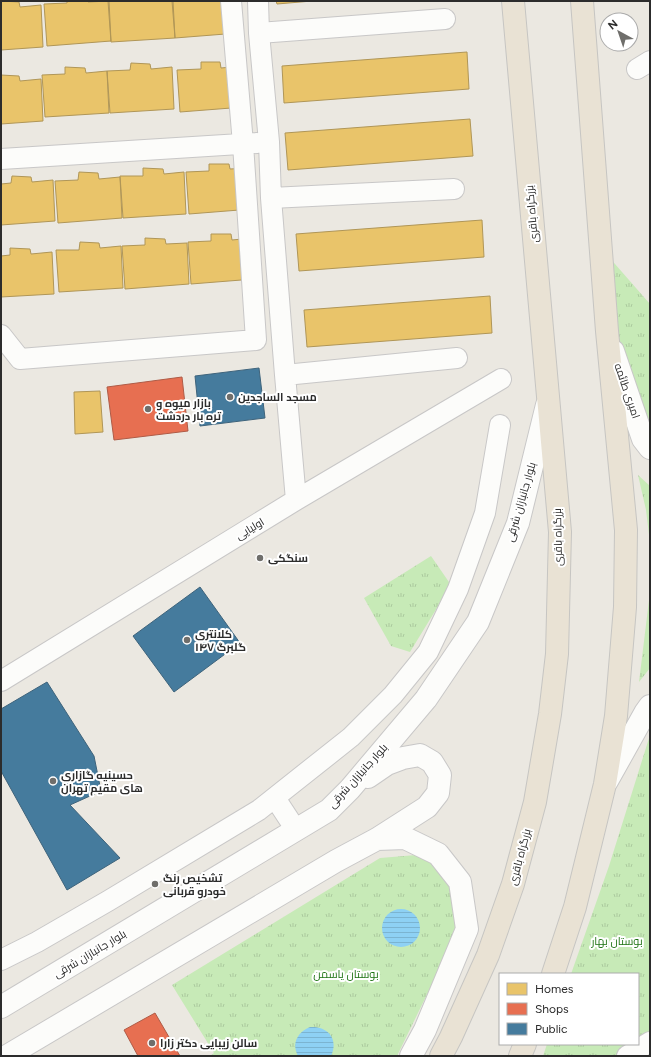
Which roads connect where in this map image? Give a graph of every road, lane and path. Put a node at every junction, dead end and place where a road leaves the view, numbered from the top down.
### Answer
1 (231, 1) edge
2 (258, 1) edge
3 (513, 1) edge
4 (582, 1) edge
5 (445, 19) dead end
6 (259, 33) junction
7 (269, 142) junction
8 (243, 144) junction
9 (1, 158) edge
10 (454, 189) dead end
11 (271, 198) junction
12 (606, 331) junction
13 (1, 335) edge
14 (457, 358) dead end
15 (285, 374) junction
16 (501, 379) dead end
17 (548, 402) junction
18 (500, 425) dead end
19 (650, 448) edge
20 (296, 500) junction
21 (1, 681) edge
22 (650, 706) edge
23 (605, 784) junction
24 (350, 789) junction
25 (275, 798) junction
26 (296, 830) junction
27 (377, 839) junction
28 (1, 960) edge
29 (553, 973) edge
30 (1, 1007) edge
31 (650, 1042) edge
32 (525, 1045) edge
33 (7, 1056) edge
34 (411, 1056) edge
35 (441, 1056) edge
36 (520, 1056) edge
37 (627, 1056) edge

1 - 8 street
2 - 6 street
3 - 17 highway, بزرگراه باقری
4 - 12 highway
5 - 6 street
6 - 7 street
7 - 8 street
7 - 11 street
8 - 9 street
8 - 13 street
10 - 11 street
11 - 15 street
12 - 19 main road, امیری طائمه
12 - 23 highway
14 - 15 street
15 - 20 street
16 - 20 street, اولیایی
17 - 24 main road, بلوار جانبازان شرقی
17 - 35 highway, بزرگراه باقری
18 - 25 street
20 - 21 street, اولیایی
22 - 23 main road
23 - 29 highway
24 - 26 main road, بلوار جانبازان شرقی
24 - 27 main road
25 - 26 street
25 - 28 street
26 - 30 main road, بلوار جانبازان شرقی
27 - 33 main road
27 - 34 main road
31 - 37 street
32 - 36 highway

